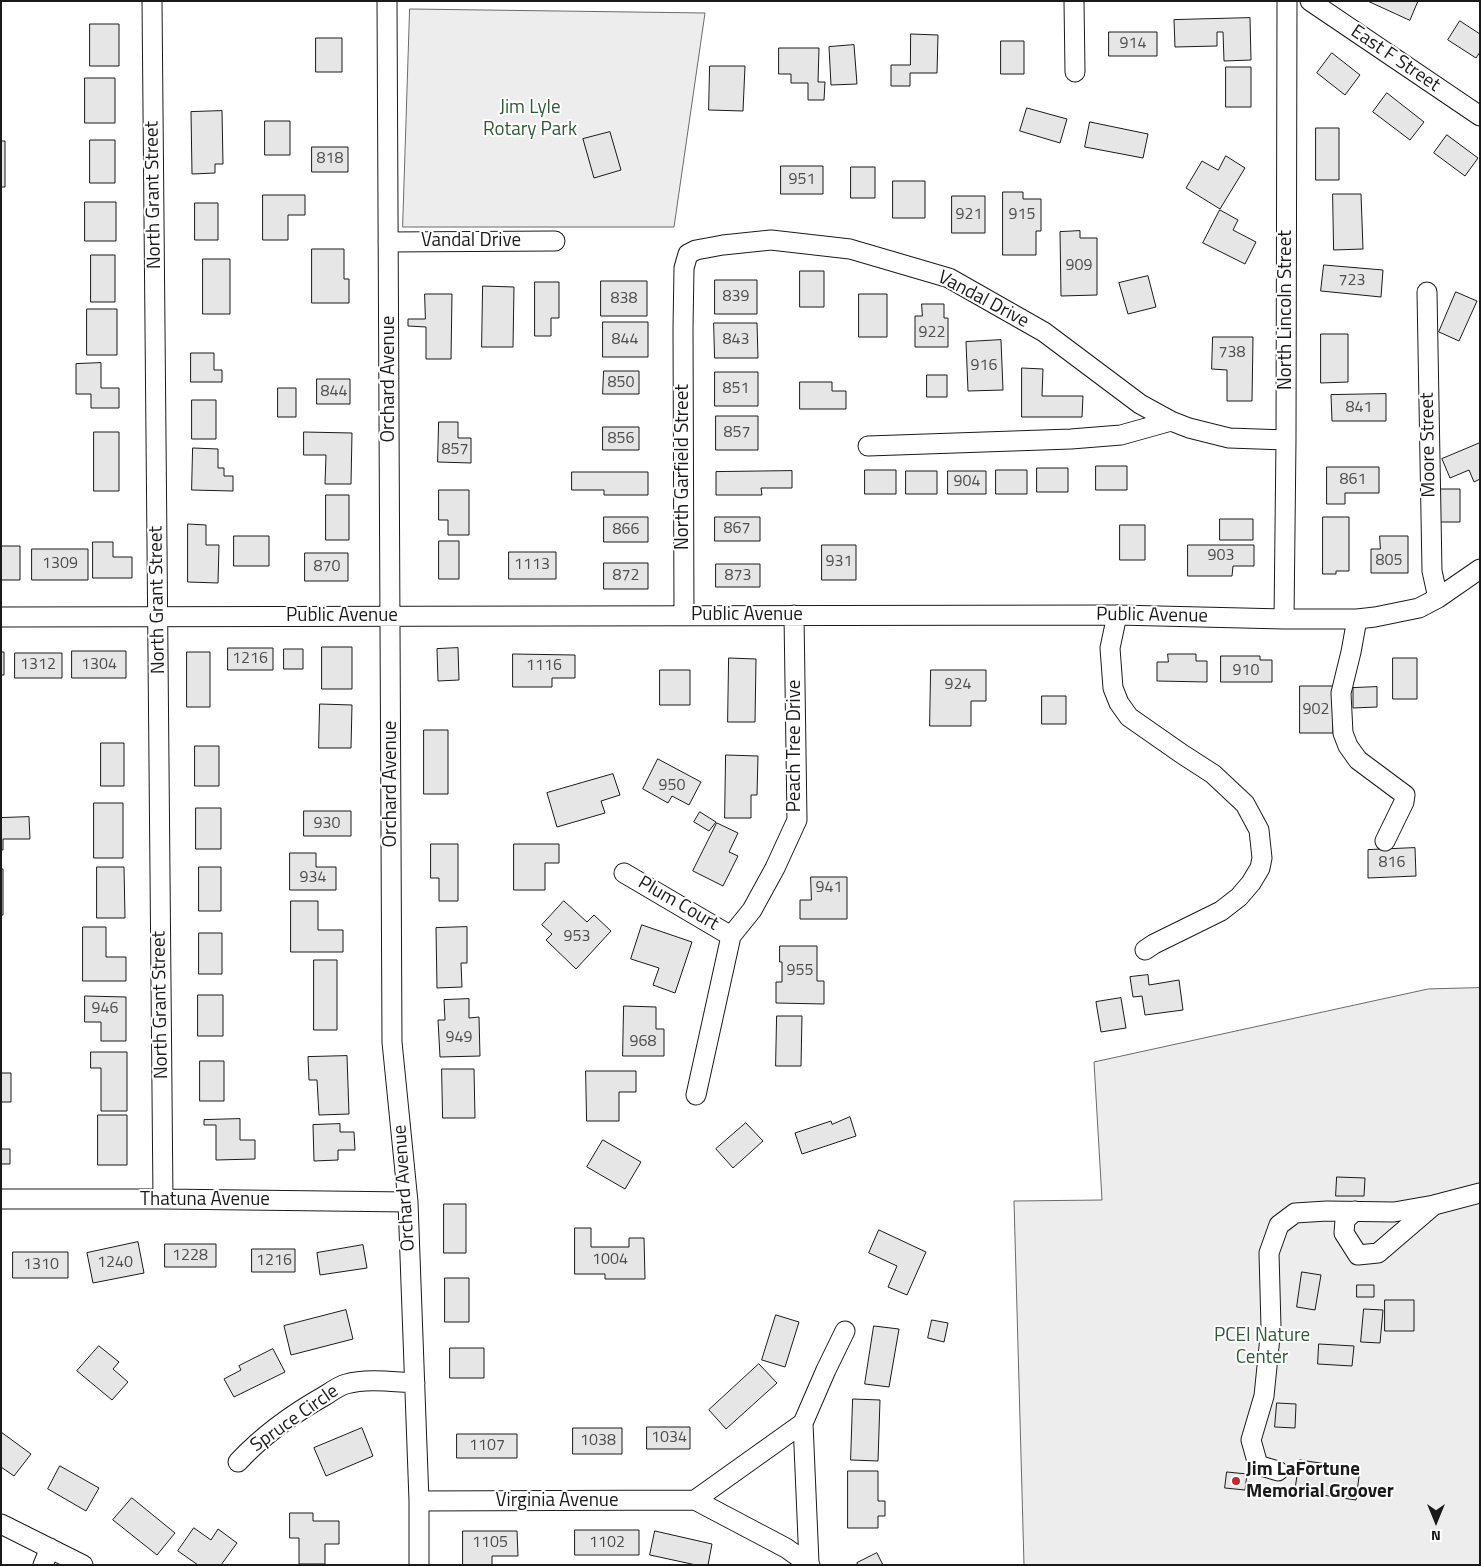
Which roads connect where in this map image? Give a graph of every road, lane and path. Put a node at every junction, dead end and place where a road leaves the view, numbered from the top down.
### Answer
1 (152, 1) edge
2 (387, 1) edge
3 (1074, 1) edge
4 (1287, 1) edge
5 (1310, 1) edge
6 (1075, 72) dead end
7 (1480, 116) edge
8 (555, 241) dead end
9 (388, 242) junction
10 (1427, 292) dead end
11 (683, 318) joint
12 (1172, 422) junction
13 (1286, 440) junction
14 (868, 446) dead end
15 (1480, 569) edge
16 (1438, 598) junction
17 (794, 615) junction
18 (1117, 615) junction
19 (158, 616) junction
20 (390, 616) junction
21 (684, 616) junction
22 (1, 617) edge
23 (1284, 618) junction
24 (1357, 618) junction
25 (1384, 841) dead end
26 (624, 873) dead end
27 (731, 936) junction
28 (1146, 950) dead end
29 (696, 1095) dead end
30 (1480, 1193) edge
31 (1, 1199) edge
32 (163, 1199) junction
33 (408, 1202) junction
34 (1434, 1205) junction
35 (1355, 1211) junction
36 (846, 1331) dead end
37 (415, 1383) junction
38 (803, 1423) junction
39 (238, 1462) dead end
40 (1278, 1471) dead end
41 (695, 1500) junction
42 (419, 1501) junction
43 (1, 1524) edge
44 (46, 1557) edge
45 (810, 1564) edge
46 (84, 1565) edge
47 (419, 1565) edge

1 - 19 street, North Grant Street
2 - 9 street, Orchard Avenue
3 - 6 street
4 - 13 street, North Lincoln Street
5 - 7 street, East F Street
8 - 9 street, Vandal Drive
9 - 20 street, Orchard Avenue
10 - 16 street, Moore Street
11 - 12 street, Vandal Drive
11 - 21 street, North Garfield Street
12 - 13 street, Vandal Drive
12 - 14 street
13 - 23 street, North Lincoln Street
15 - 16 street, Public Avenue
16 - 24 street, Public Avenue
17 - 18 street, Public Avenue
17 - 21 street, Public Avenue
17 - 27 street, Peach Tree Drive
18 - 23 street, Public Avenue
18 - 28 street
19 - 20 street, Public Avenue
19 - 22 street, Public Avenue
19 - 32 street, North Grant Street
20 - 21 street, Public Avenue
20 - 33 street, Orchard Avenue
23 - 24 street, Public Avenue
24 - 25 street
26 - 27 street, Plum Court
27 - 29 street, Peach Tree Drive
30 - 34 street
31 - 32 street, Thatuna Avenue
32 - 33 street, Thatuna Avenue
33 - 37 street, Orchard Avenue
34 - 35 street
34 - 35 street
35 - 40 street
36 - 38 street
37 - 39 street, Spruce Circle
37 - 42 street, Orchard Avenue
38 - 41 street
38 - 45 street
41 - 42 street, Virginia Avenue
41 - 45 street
42 - 47 street, Orchard Avenue
43 - 44 street
44 - 46 street

